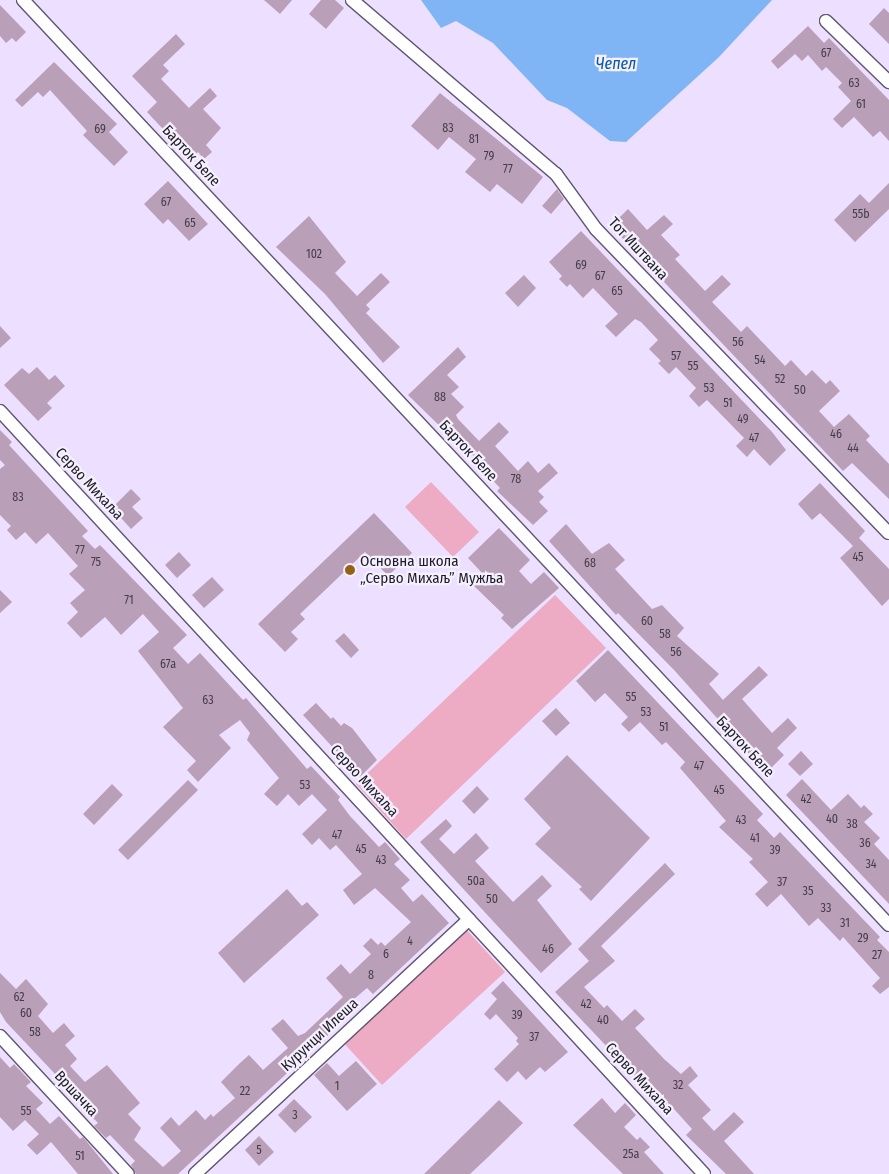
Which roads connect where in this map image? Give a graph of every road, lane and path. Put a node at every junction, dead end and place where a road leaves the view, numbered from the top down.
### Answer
1 (23, 0) edge
2 (352, 0) edge
3 (826, 21) dead end
4 (889, 81) edge
5 (0, 411) edge
6 (889, 533) edge
7 (469, 919) junction
8 (889, 925) edge
9 (0, 1036) edge
10 (128, 1174) edge
11 (194, 1174) edge
12 (704, 1174) edge

1 - 8 street, Барток Беле
2 - 6 street, Тот Иштвана
3 - 4 street
5 - 7 street, Серво Михаља
7 - 11 street, Курунци Илеша
7 - 12 street, Серво Михаља
9 - 10 street, Вршачка

